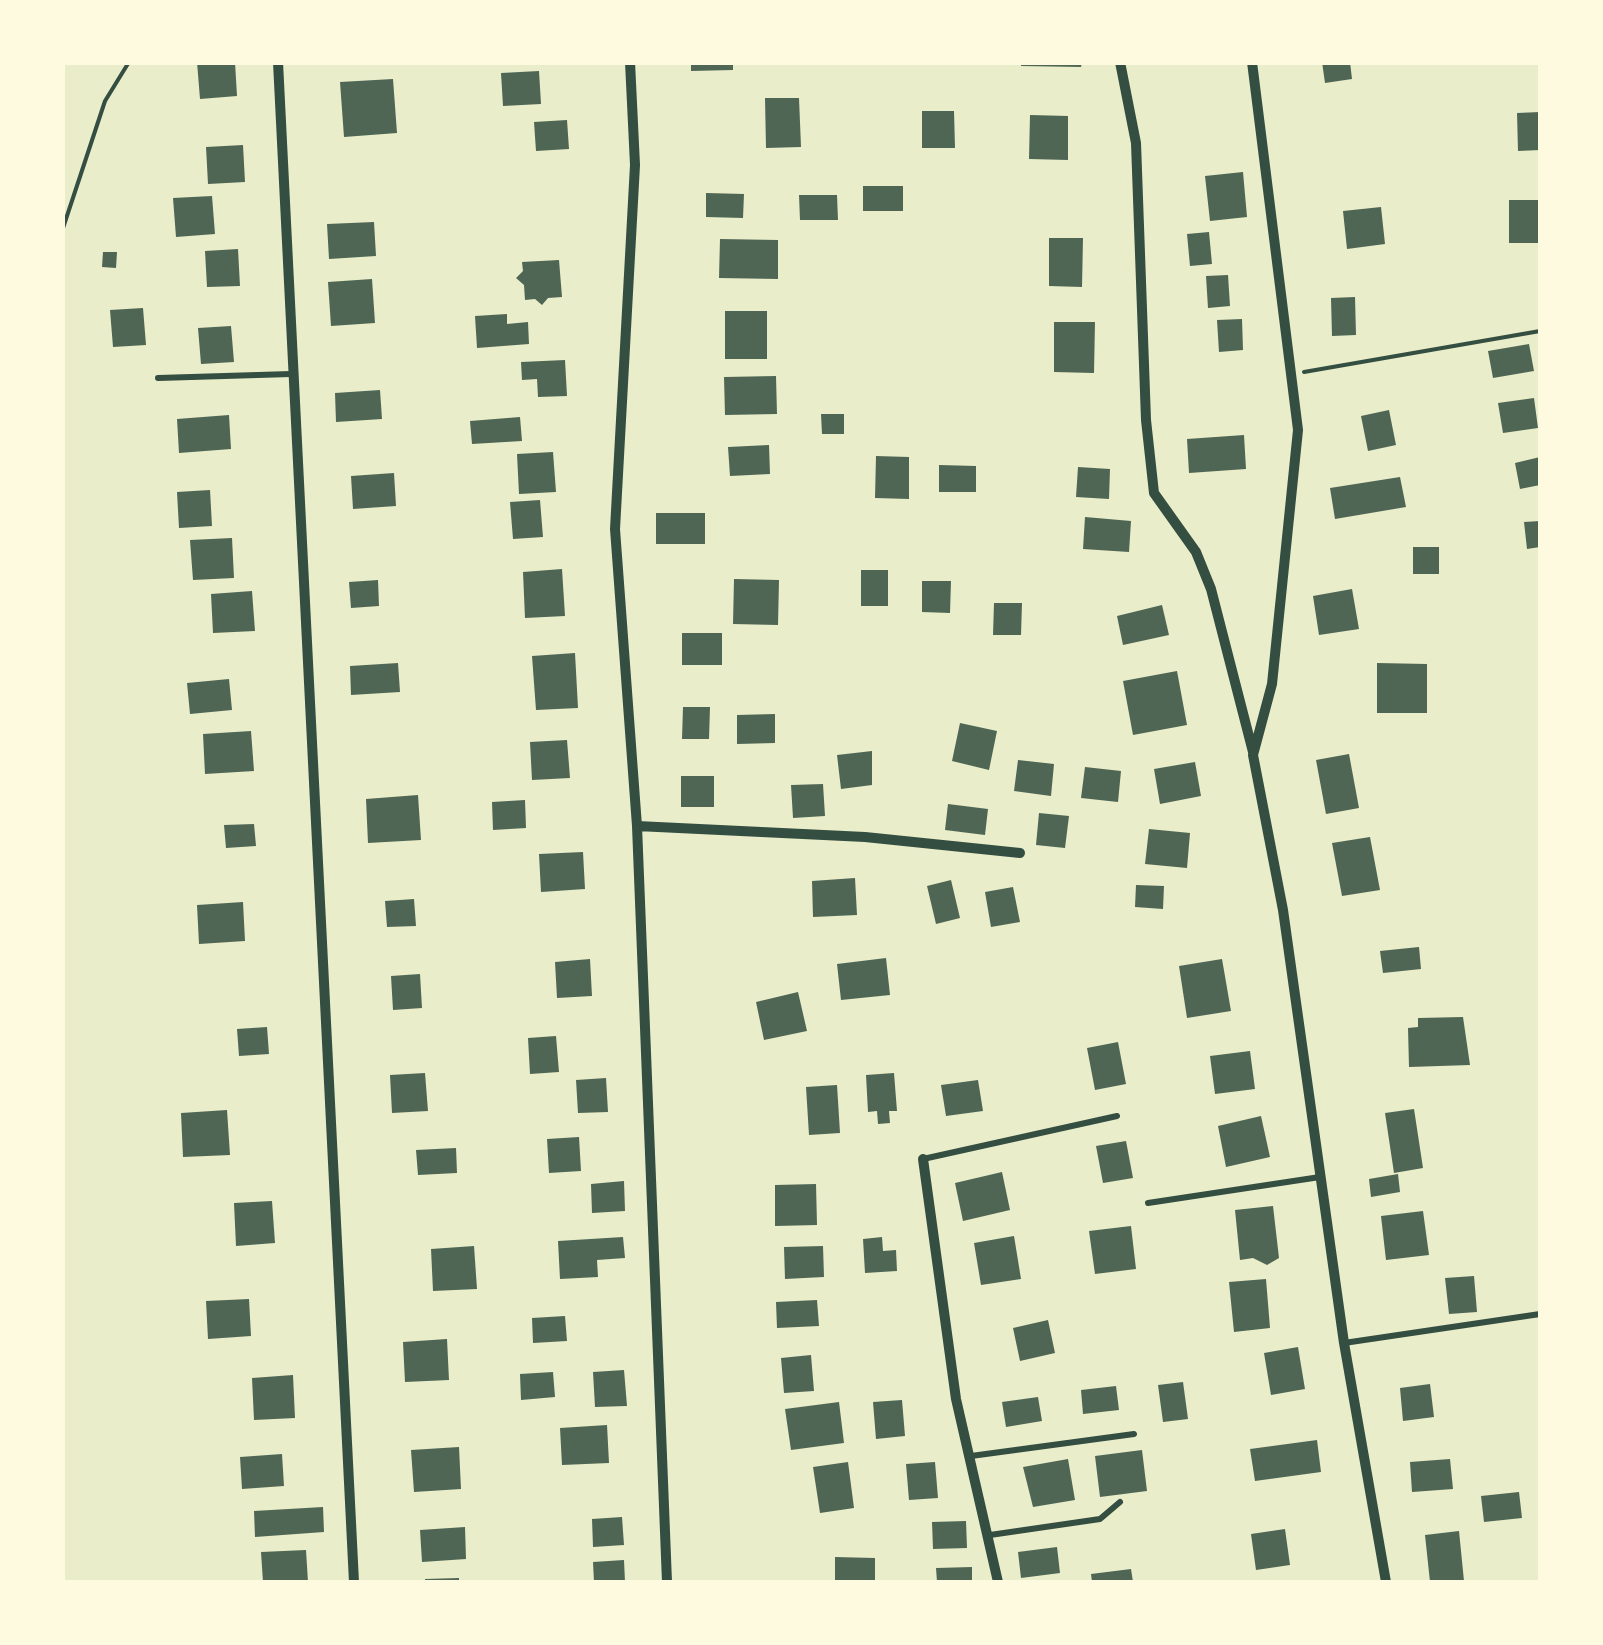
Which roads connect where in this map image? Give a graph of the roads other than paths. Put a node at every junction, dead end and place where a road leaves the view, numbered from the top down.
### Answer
1 (278, 62) edge
2 (630, 62) edge
3 (1120, 62) edge
4 (1252, 62) edge
5 (291, 374) junction
6 (158, 378) dead end
7 (1254, 755) junction
8 (637, 826) junction
9 (1020, 853) dead end
10 (1117, 1116) dead end
11 (923, 1158) joint
12 (1320, 1176) junction
13 (1148, 1203) dead end
14 (1540, 1314) edge
15 (1344, 1343) junction
16 (1134, 1434) dead end
17 (970, 1456) junction
18 (1120, 1502) dead end
19 (990, 1535) junction
20 (354, 1582) edge
21 (668, 1582) edge
22 (998, 1582) edge
23 (1386, 1582) edge

1 - 5 street
2 - 8 street
3 - 7 street
4 - 7 street
5 - 6 lane
5 - 20 street
7 - 12 street
8 - 9 street
8 - 21 street
10 - 11 lane
11 - 17 street
12 - 13 lane
12 - 15 street
14 - 15 lane
15 - 23 street
16 - 17 lane
17 - 19 street
18 - 19 lane
19 - 22 street

